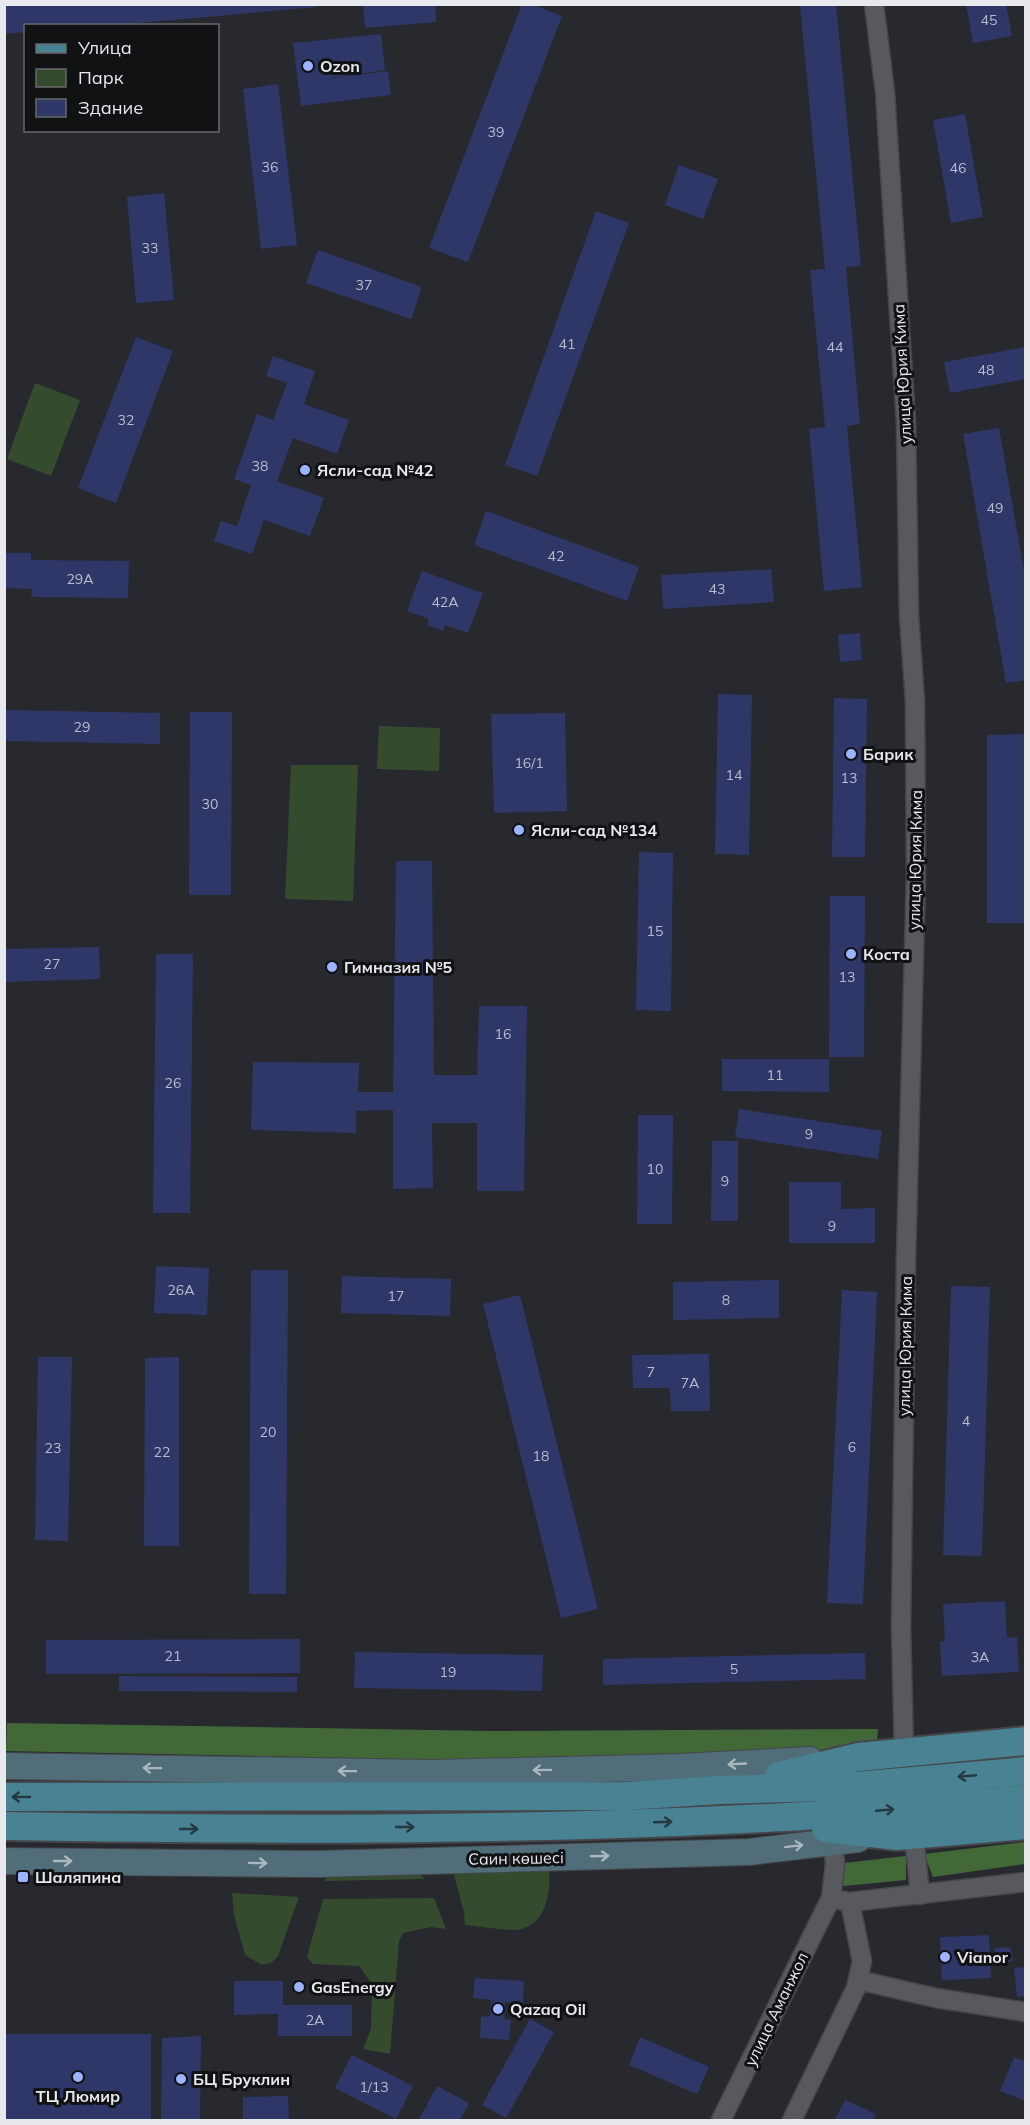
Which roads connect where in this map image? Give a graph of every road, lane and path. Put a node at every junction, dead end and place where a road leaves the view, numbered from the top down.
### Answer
1 (874, 4) edge
2 (1026, 1741) edge
3 (904, 1753) junction
4 (858, 1758) junction
5 (4, 1766) edge
6 (1026, 1771) edge
7 (720, 1790) junction
8 (4, 1797) edge
9 (1026, 1799) edge
10 (743, 1819) junction
11 (1026, 1825) edge
12 (4, 1826) edge
13 (905, 1835) junction
14 (833, 1841) junction
15 (4, 1861) edge
16 (1026, 1882) edge
17 (920, 1895) junction
18 (831, 1898) junction
19 (850, 1902) junction
20 (858, 1980) junction
21 (1026, 2012) edge
22 (721, 2121) edge
23 (792, 2121) edge

1 - 3 street, улица Юрия Кима
2 - 3 main road
3 - 4 main road
4 -> 5 main road
4 - 7 main road
6 -> 7 main road
7 -> 8 main road
10 -> 9 main road, Саин көшесі
12 -> 10 main road, Саин көшесі
10 - 13 main road
11 - 13 main road, Саин көшесі
13 - 14 main road, Саин көшесі
13 - 17 street
15 -> 14 main road, Саин көшесі
14 - 18 street, улица Аманжол
16 - 17 street
17 - 19 street
18 - 19 street
18 - 22 street, улица Аманжол
19 - 20 street
20 - 21 street
20 - 23 street

